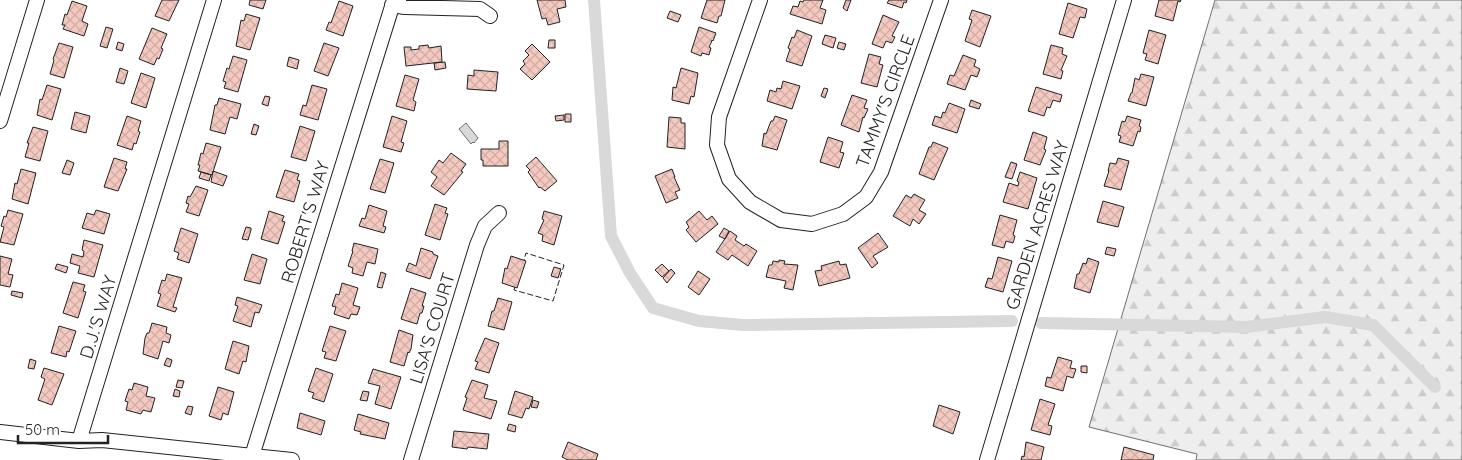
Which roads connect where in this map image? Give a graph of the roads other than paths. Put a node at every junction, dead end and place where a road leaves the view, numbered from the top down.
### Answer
1 (37, 0) edge
2 (214, 0) edge
3 (760, 0) edge
4 (941, 0) edge
5 (1124, 0) edge
6 (393, 3) edge
7 (490, 16) dead end
8 (0, 121) edge
9 (499, 213) dead end
10 (0, 432) edge
11 (79, 440) junction
12 (252, 456) junction
13 (292, 460) edge
14 (411, 460) edge
15 (987, 460) edge

1 - 8 street
2 - 11 street, D.J.'S WAY
3 - 4 street, TAMMY'S CIRCLE
5 - 15 street, GARDEN ACRES WAY
6 - 7 street
6 - 12 street, ROBERT'S WAY
9 - 14 street, LISA'S COURT
10 - 11 street
11 - 12 street
12 - 13 street

